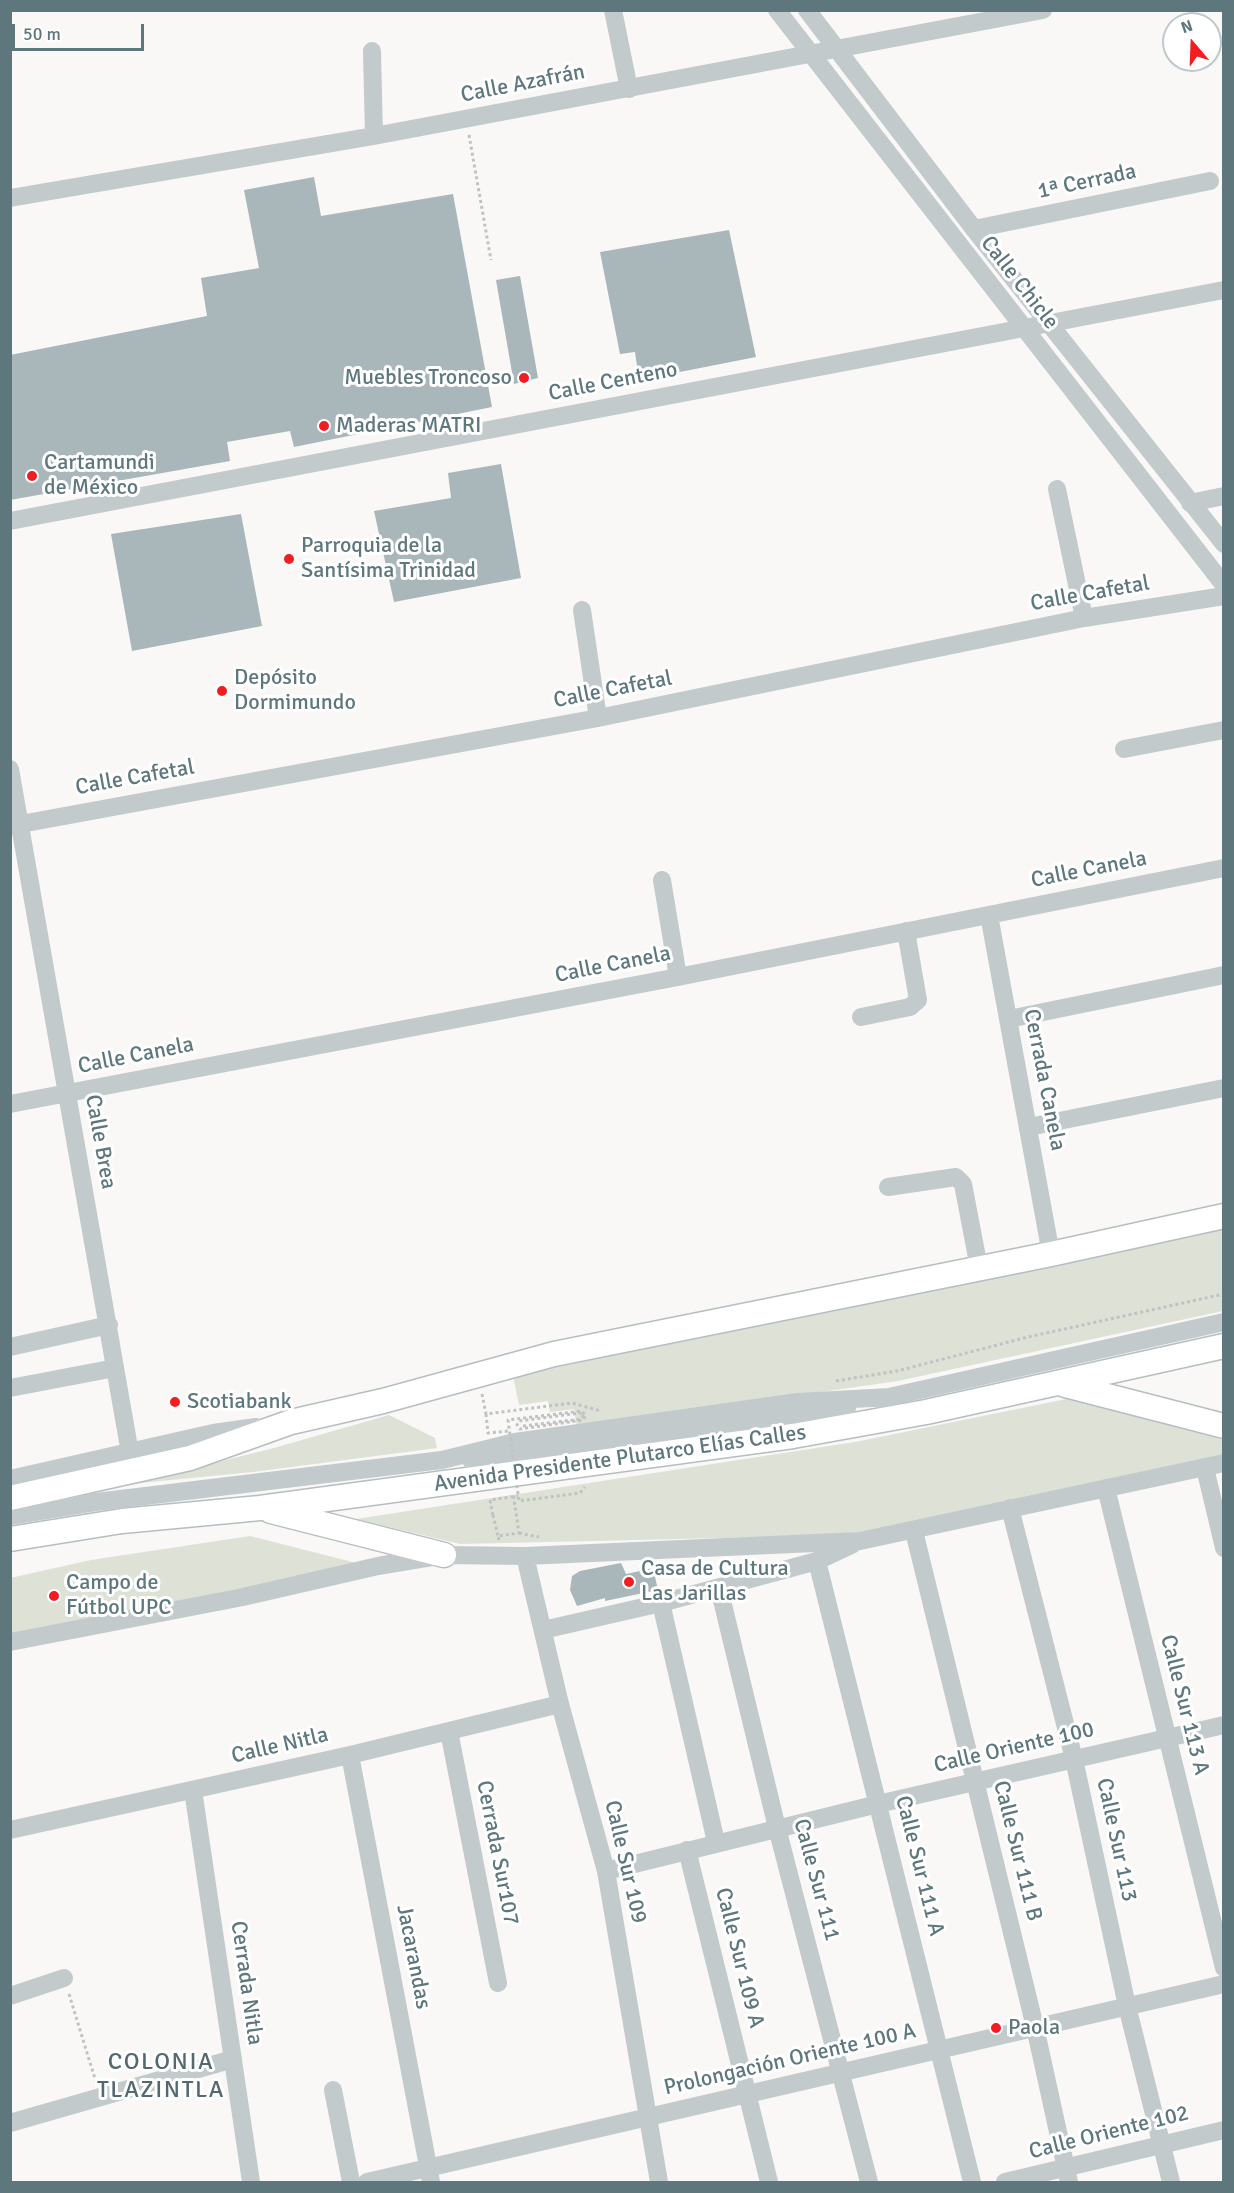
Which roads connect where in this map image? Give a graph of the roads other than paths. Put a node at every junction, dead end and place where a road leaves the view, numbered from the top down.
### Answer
1 (613, 10) edge
2 (777, 10) edge
3 (807, 10) edge
4 (1042, 10) edge
5 (836, 49) junction
6 (372, 51) dead end
7 (809, 53) junction
8 (629, 89) junction
9 (374, 136) junction
10 (1210, 181) dead end
11 (10, 198) edge
12 (974, 229) junction
13 (1224, 290) edge
14 (1049, 323) junction
15 (1023, 328) junction
16 (1057, 489) dead end
17 (1224, 496) edge
18 (1190, 503) junction
19 (10, 521) edge
20 (1224, 543) edge
21 (1224, 585) edge
22 (1224, 596) edge
23 (582, 610) dead end
24 (1084, 618) junction
25 (598, 718) junction
26 (1224, 730) edge
27 (1124, 749) dead end
28 (10, 769) edge
29 (15, 825) edge
30 (1224, 868) edge
31 (662, 880) dead end
32 (989, 915) junction
33 (906, 931) junction
34 (1224, 975) edge
35 (678, 977) junction
36 (861, 1017) dead end
37 (1009, 1019) junction
38 (1224, 1089) edge
39 (67, 1093) junction
40 (10, 1104) edge
41 (1029, 1127) junction
42 (888, 1187) dead end
43 (1224, 1216) edge
44 (1051, 1254) junction
45 (979, 1268) junction
46 (1224, 1322) edge
47 (109, 1325) junction
48 (1224, 1346) edge
49 (10, 1347) edge
50 (115, 1368) junction
51 (1059, 1384) junction
52 (10, 1388) edge
53 (291, 1422) junction
54 (1224, 1425) edge
55 (130, 1454) junction
56 (1224, 1463) edge
57 (1204, 1468) junction
58 (10, 1479) edge
59 (1106, 1488) junction
60 (10, 1498) edge
61 (260, 1508) junction
62 (1010, 1508) junction
63 (10, 1515) edge
64 (914, 1531) junction
65 (10, 1539) edge
66 (860, 1541) junction
67 (1224, 1548) edge
68 (444, 1555) junction
69 (525, 1556) junction
70 (818, 1562) junction
71 (719, 1588) junction
72 (661, 1603) junction
73 (543, 1630) junction
74 (10, 1642) edge
75 (560, 1704) junction
76 (1224, 1725) edge
77 (449, 1731) junction
78 (1167, 1738) junction
79 (350, 1755) junction
80 (1074, 1759) junction
81 (975, 1782) junction
82 (193, 1790) junction
83 (878, 1803) junction
84 (777, 1828) junction
85 (10, 1830) edge
86 (716, 1842) junction
87 (687, 1850) junction
88 (606, 1871) junction
89 (1224, 1968) edge
90 (64, 1978) road end
91 (498, 1983) dead end
92 (1224, 1984) edge
93 (10, 1996) edge
94 (1127, 2006) junction
95 (1035, 2027) junction
96 (941, 2049) junction
97 (232, 2058) junction
98 (842, 2073) junction
99 (333, 2090) dead end
100 (749, 2096) junction
101 (650, 2117) junction
102 (10, 2123) edge
103 (1224, 2130) edge
104 (1162, 2145) junction
105 (430, 2175) edge
106 (1068, 2175) edge
107 (252, 2182) edge
108 (351, 2182) edge
109 (367, 2182) edge
110 (659, 2182) edge
111 (769, 2182) edge
112 (869, 2182) edge
113 (972, 2182) edge
114 (1005, 2182) edge
115 (1171, 2182) edge

1 - 8 street
2 - 7 street, Calle Chicle
3 - 5 street, Calle Chicle
4 - 5 street, Calle Azafrán
5 - 7 street, Calle Azafrán
5 - 12 street, Calle Chicle
6 - 9 street
7 - 8 street, Calle Azafrán
7 - 15 street, Calle Chicle
8 - 9 street, Calle Azafrán
9 - 11 street, Calle Azafrán
10 - 12 street, 1ª Cerrada
12 - 14 street, Calle Chicle
13 - 14 street, Calle Centeno
14 - 15 street, Calle Centeno
14 - 18 street, Calle Chicle
15 - 19 street, Calle Centeno
15 - 21 street, Calle Chicle
16 - 24 street
17 - 18 street
18 - 20 street, Calle Chicle
22 - 24 street, Calle Cafetal
23 - 25 street
24 - 25 street, Calle Cafetal
25 - 29 street, Calle Cafetal
26 - 27 street
28 - 29 street, Calle Brea
29 - 39 street, Calle Brea
30 - 32 street, Calle Canela
31 - 35 street
32 - 33 street, Calle Canela
32 - 37 street, Cerrada Canela
33 - 35 street, Calle Canela
33 - 36 street
34 - 37 street
35 - 39 street, Calle Canela
37 - 41 street, Cerrada Canela
38 - 41 street
39 - 40 street, Calle Canela
39 - 47 street, Calle Brea
41 - 44 street, Cerrada Canela
42 - 45 street
43 - 44 main road
44 - 45 main road
45 - 53 main road
46 - 63 street
47 - 49 street
47 - 50 street, Calle Brea
48 - 51 main road, Avenida Presidente Plutarco Elías Calles
50 - 52 street
50 - 55 street, Calle Brea
51 - 54 main road
51 - 61 main road, Avenida Presidente Plutarco Elías Calles
53 - 55 street
53 - 60 main road
55 - 58 street
56 - 57 street
57 - 59 street
57 - 67 street
59 - 62 street
59 - 78 street, Calle Sur 113 A
61 - 65 main road, Avenida Presidente Plutarco Elías Calles
61 - 68 main road
62 - 64 street
62 - 80 street, Calle Sur 113
64 - 66 street
64 - 81 street, Calle Sur 111 B
66 - 69 street
66 - 70 street
68 - 69 street
68 - 74 street
69 - 73 street, Calle Sur 109
70 - 71 street
70 - 83 street, Calle Sur 111 A
71 - 72 street
71 - 84 street, Calle Sur 111
72 - 73 street
72 - 86 street
73 - 75 street, Calle Sur 109
75 - 77 street, Calle Nitla
75 - 88 street, Calle Sur 109
76 - 78 street, Calle Oriente 100
77 - 79 street, Calle Nitla
77 - 91 street, Cerrada Sur107
78 - 80 street, Calle Oriente 100
78 - 89 street, Calle Sur 113 A
79 - 82 street, Calle Nitla
79 - 105 street, Jacarandas
80 - 81 street, Calle Oriente 100
80 - 94 street, Calle Sur 113
81 - 83 street, Calle Oriente 100
81 - 95 street, Calle Sur 111 B
82 - 85 street, Calle Nitla
82 - 97 street, Cerrada Nitla
83 - 84 street, Calle Oriente 100
83 - 96 street, Calle Sur 111 A
84 - 86 street, Calle Oriente 100
84 - 98 street, Calle Sur 111
86 - 87 street, Calle Oriente 100
87 - 88 street, Calle Oriente 100
87 - 100 street, Calle Sur 109 A
88 - 101 street, Calle Sur 109
90 - 93 street
92 - 94 street, Prolongación Oriente 100 A
94 - 95 street, Prolongación Oriente 100 A
94 - 104 street, Calle Sur 113
95 - 96 street, Prolongación Oriente 100 A
95 - 106 street, Calle Sur 111 B
96 - 98 street, Prolongación Oriente 100 A
96 - 113 street, Calle Sur 111 A
97 - 102 street
97 - 107 street, Cerrada Nitla
98 - 100 street, Prolongación Oriente 100 A
98 - 112 street, Calle Sur 111
99 - 108 street
100 - 101 street, Prolongación Oriente 100 A
100 - 111 street, Calle Sur 109 A
101 - 105 street, Prolongación Oriente 100 A
101 - 110 street, Calle Sur 109
103 - 104 street, Calle Oriente 102
104 - 106 street, Calle Oriente 102
104 - 115 street, Calle Sur 113
105 - 109 street, Prolongación Oriente 100 A
106 - 114 street, Calle Oriente 102

